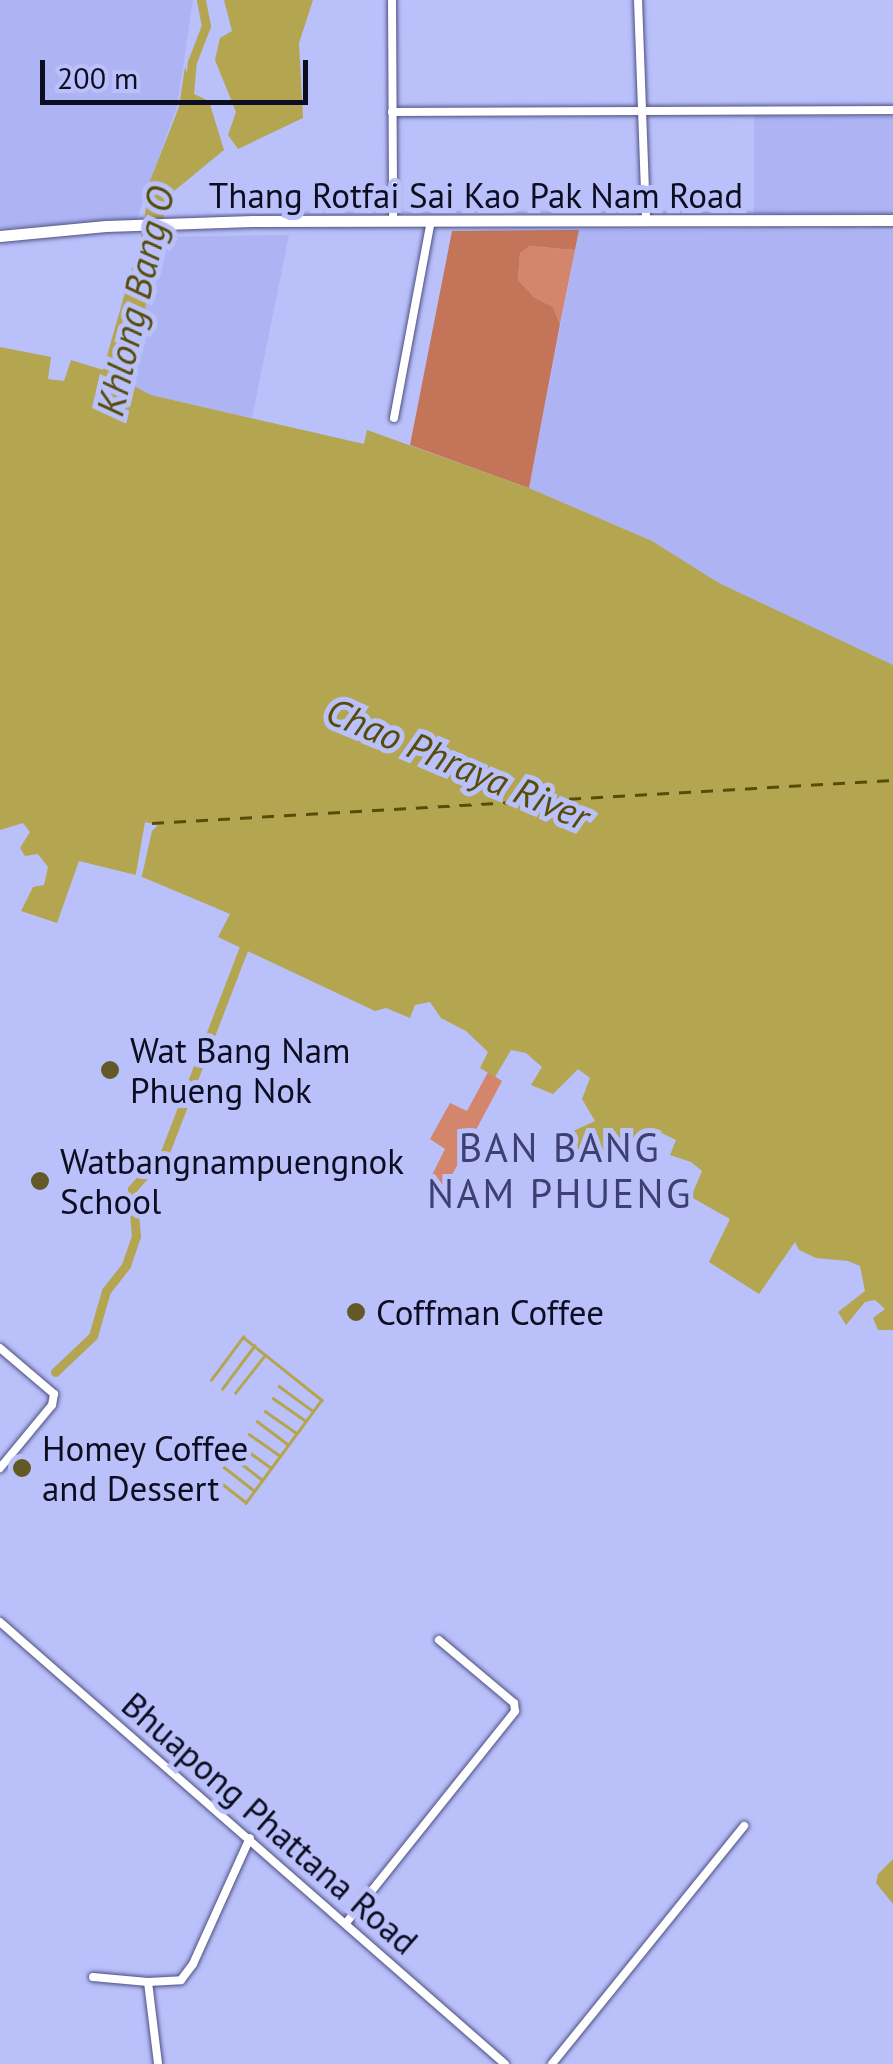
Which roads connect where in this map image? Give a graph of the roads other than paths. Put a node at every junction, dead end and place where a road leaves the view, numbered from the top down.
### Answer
1 (392, 0) edge
2 (638, 0) edge
3 (893, 110) edge
4 (642, 111) junction
5 (392, 112) junction
6 (893, 220) edge
7 (394, 221) junction
8 (431, 221) junction
9 (646, 221) junction
10 (0, 236) edge
11 (394, 418) dead end
12 (0, 1348) edge
13 (0, 1468) edge
14 (0, 1622) edge
15 (439, 1640) dead end
16 (744, 1826) dead end
17 (250, 1838) junction
18 (346, 1924) junction
19 (94, 1977) dead end
20 (148, 1982) junction
21 (158, 2064) edge
22 (505, 2064) edge
23 (552, 2064) edge

1 - 5 street
2 - 4 street
3 - 4 street
4 - 5 street
4 - 9 street
5 - 7 street
6 - 9 main road, Thang Rotfai Sai Kao Pak Nam Road
7 - 8 main road, Thang Rotfai Sai Kao Pak Nam Road
7 - 10 main road, Thang Rotfai Sai Kao Pak Nam Road
8 - 9 main road, Thang Rotfai Sai Kao Pak Nam Road
8 - 11 street
12 - 13 street
14 - 17 street, Bhuapong Phattana Road
15 - 18 street
16 - 23 street
17 - 18 street, Bhuapong Phattana Road
17 - 20 street
18 - 22 street, Bhuapong Phattana Road
19 - 20 street
20 - 21 street

